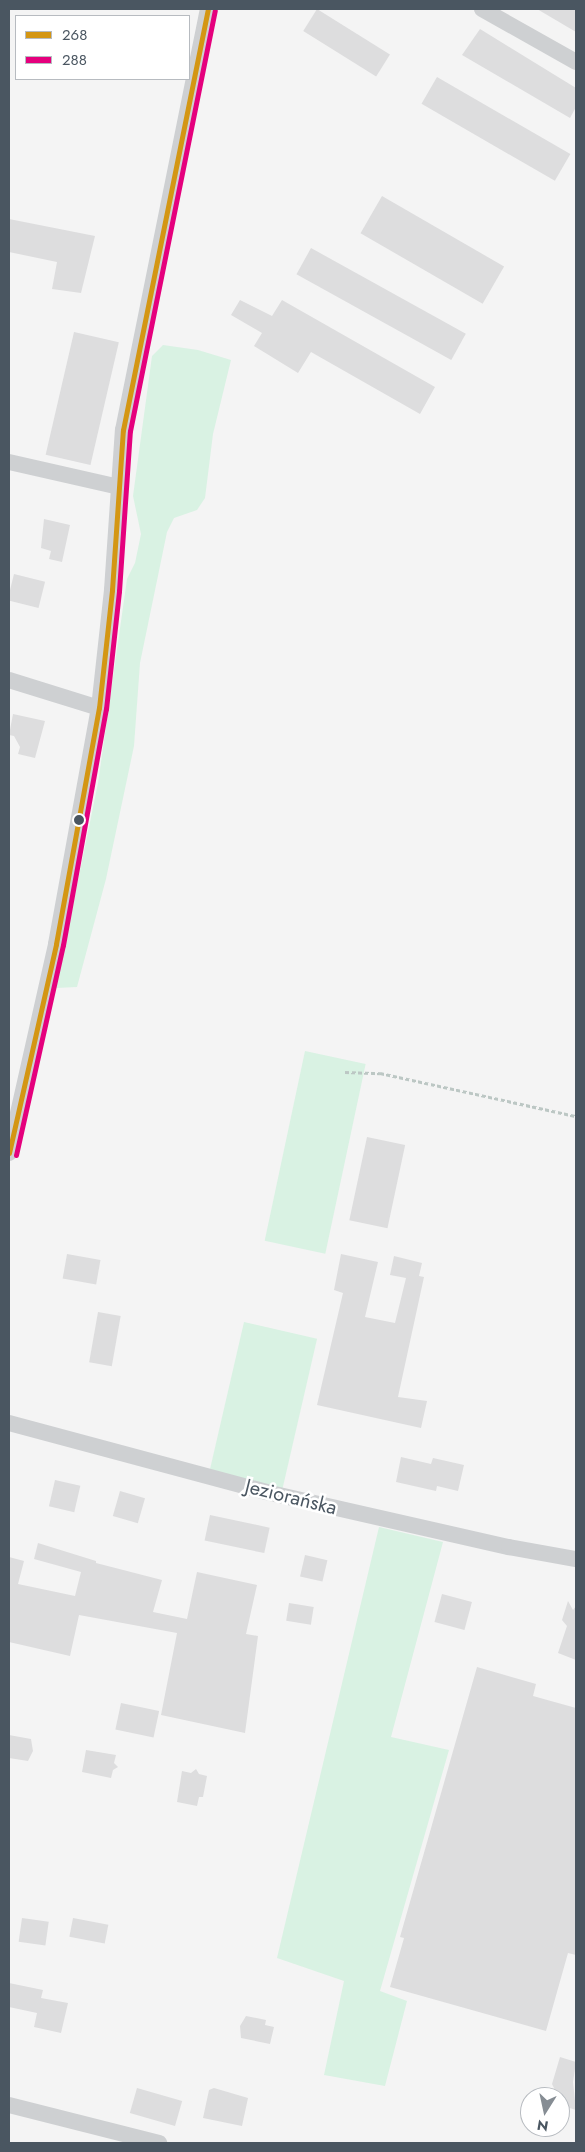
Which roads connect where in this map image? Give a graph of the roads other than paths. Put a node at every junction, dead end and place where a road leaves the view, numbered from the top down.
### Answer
1 (208, 9) edge
2 (482, 9) edge
3 (576, 62) edge
4 (9, 462) edge
5 (119, 487) junction
6 (9, 680) edge
7 (99, 708) junction
8 (9, 1153) edge
9 (9, 1422) edge
10 (576, 1559) edge
11 (9, 2105) edge
12 (159, 2143) edge

1 - 5 street
2 - 3 street
4 - 5 street
5 - 7 street
6 - 7 street
7 - 8 street
9 - 10 street, Jeziorańska
11 - 12 street

